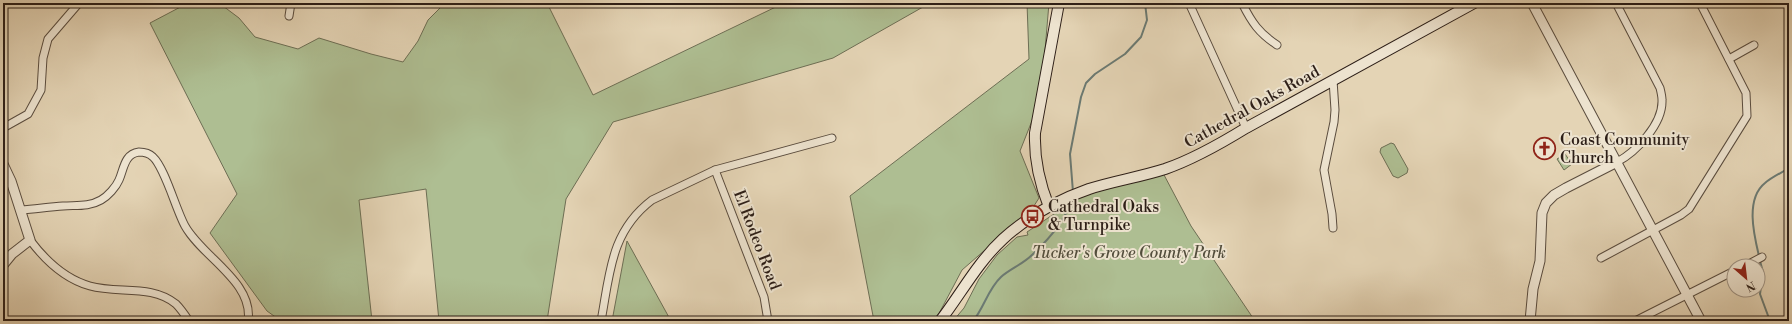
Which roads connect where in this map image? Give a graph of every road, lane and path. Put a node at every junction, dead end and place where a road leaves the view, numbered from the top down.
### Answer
1 (80, 3) edge
2 (291, 3) edge
3 (1058, 3) edge
4 (1189, 3) edge
5 (1242, 3) edge
6 (1474, 3) edge
7 (1532, 3) edge
8 (1616, 3) edge
9 (1700, 3) edge
10 (289, 16) dead end
11 (1278, 45) dead end
12 (1754, 45) dead end
13 (1729, 59) junction
14 (1333, 80) junction
15 (3, 128) edge
16 (1246, 128) junction
17 (832, 138) dead end
18 (1617, 162) junction
19 (3, 164) edge
20 (715, 170) junction
21 (1049, 206) junction
22 (21, 210) junction
23 (1333, 228) dead end
24 (1653, 230) junction
25 (30, 240) junction
26 (1601, 258) dead end
27 (3, 265) edge
28 (1726, 275) edge
29 (1687, 294) junction
30 (189, 321) edge
31 (248, 321) edge
32 (601, 321) edge
33 (768, 321) edge
34 (940, 321) edge
35 (1530, 321) edge
36 (1635, 321) edge
37 (1701, 321) edge

1 - 15 street
2 - 10 street
3 - 21 main road
4 - 16 street
5 - 11 street
6 - 14 main road, Cathedral Oaks Road
7 - 18 street
8 - 18 street
9 - 13 street
12 - 13 street
13 - 24 street
14 - 16 main road, Cathedral Oaks Road
14 - 23 street
16 - 21 main road, Cathedral Oaks Road
17 - 20 street
18 - 24 street
18 - 35 street
19 - 22 street
20 - 32 street
20 - 33 street, El Rodeo Road
21 - 34 main road, Cathedral Oaks Road
22 - 25 street
22 - 31 street
24 - 26 street
24 - 29 street
25 - 27 street
25 - 30 street
28 - 29 street
29 - 36 street
29 - 37 street

